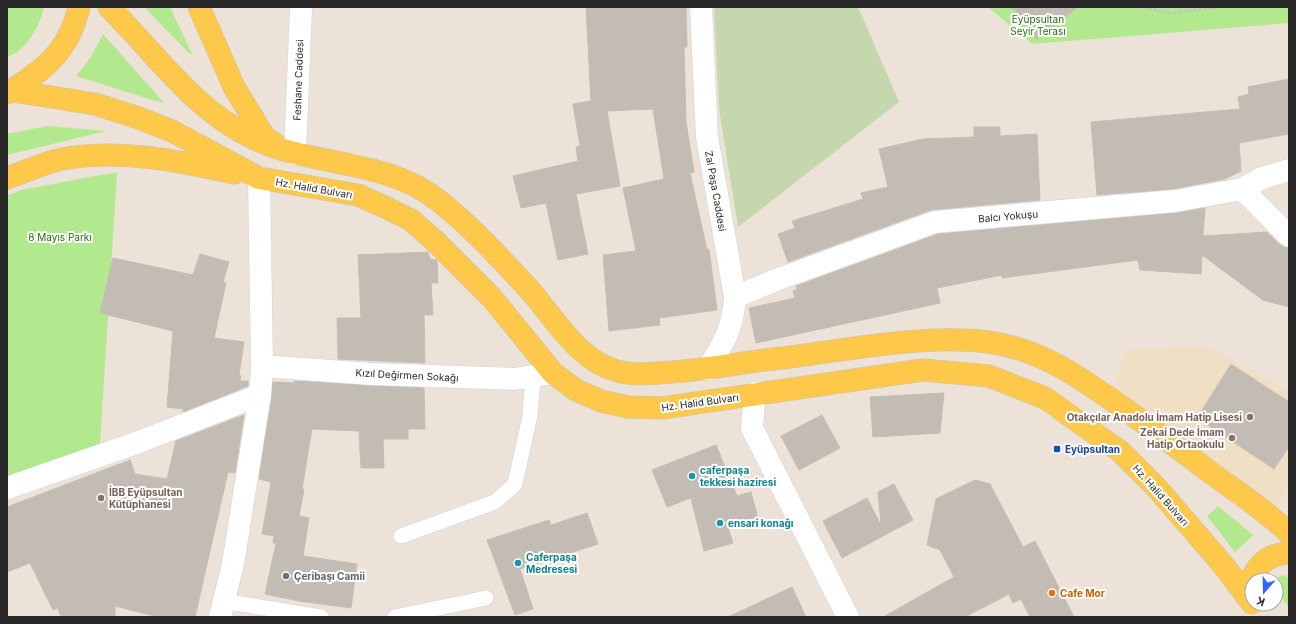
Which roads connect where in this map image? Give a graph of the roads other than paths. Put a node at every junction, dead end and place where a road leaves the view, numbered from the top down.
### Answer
1 (79, 7) edge
2 (109, 7) edge
3 (199, 7) edge
4 (301, 7) edge
5 (701, 7) edge
6 (9, 91) edge
7 (292, 153) junction
8 (1289, 170) edge
9 (7, 178) edge
10 (259, 178) junction
11 (1242, 189) junction
12 (1289, 236) edge
13 (735, 297) junction
14 (262, 366) junction
15 (708, 369) junction
16 (543, 374) junction
17 (755, 393) junction
18 (260, 395) junction
19 (7, 488) edge
20 (1289, 533) edge
21 (401, 536) dead end
22 (1289, 553) edge
23 (1254, 572) edge
24 (1244, 593) edge
25 (486, 598) dead end
26 (222, 609) edge
27 (321, 617) edge
28 (395, 617) edge
29 (848, 617) edge

1 - 6 main road
2 - 7 main road
3 - 7 main road
4 - 7 street, Feshane Caddesi
5 - 13 street, Zal Paşa Caddesi
6 - 10 main road, Hz. Halid Bulvarı
7 - 15 main road
8 - 11 street, Balcı Yokuşu
9 - 10 main road
10 - 14 street
10 - 16 main road, Hz. Halid Bulvarı
11 - 12 street
11 - 13 street, Balcı Yokuşu
13 - 15 street, Zal Paşa Caddesi
14 - 16 street, Kızıl Değirmen Sokağı
14 - 18 street
15 - 20 main road
16 - 17 main road, Hz. Halid Bulvarı
16 - 21 lane
17 - 24 main road, Hz. Halid Bulvarı
17 - 29 street
18 - 19 street
18 - 26 street
22 - 23 main road
25 - 28 lane
26 - 27 lane

